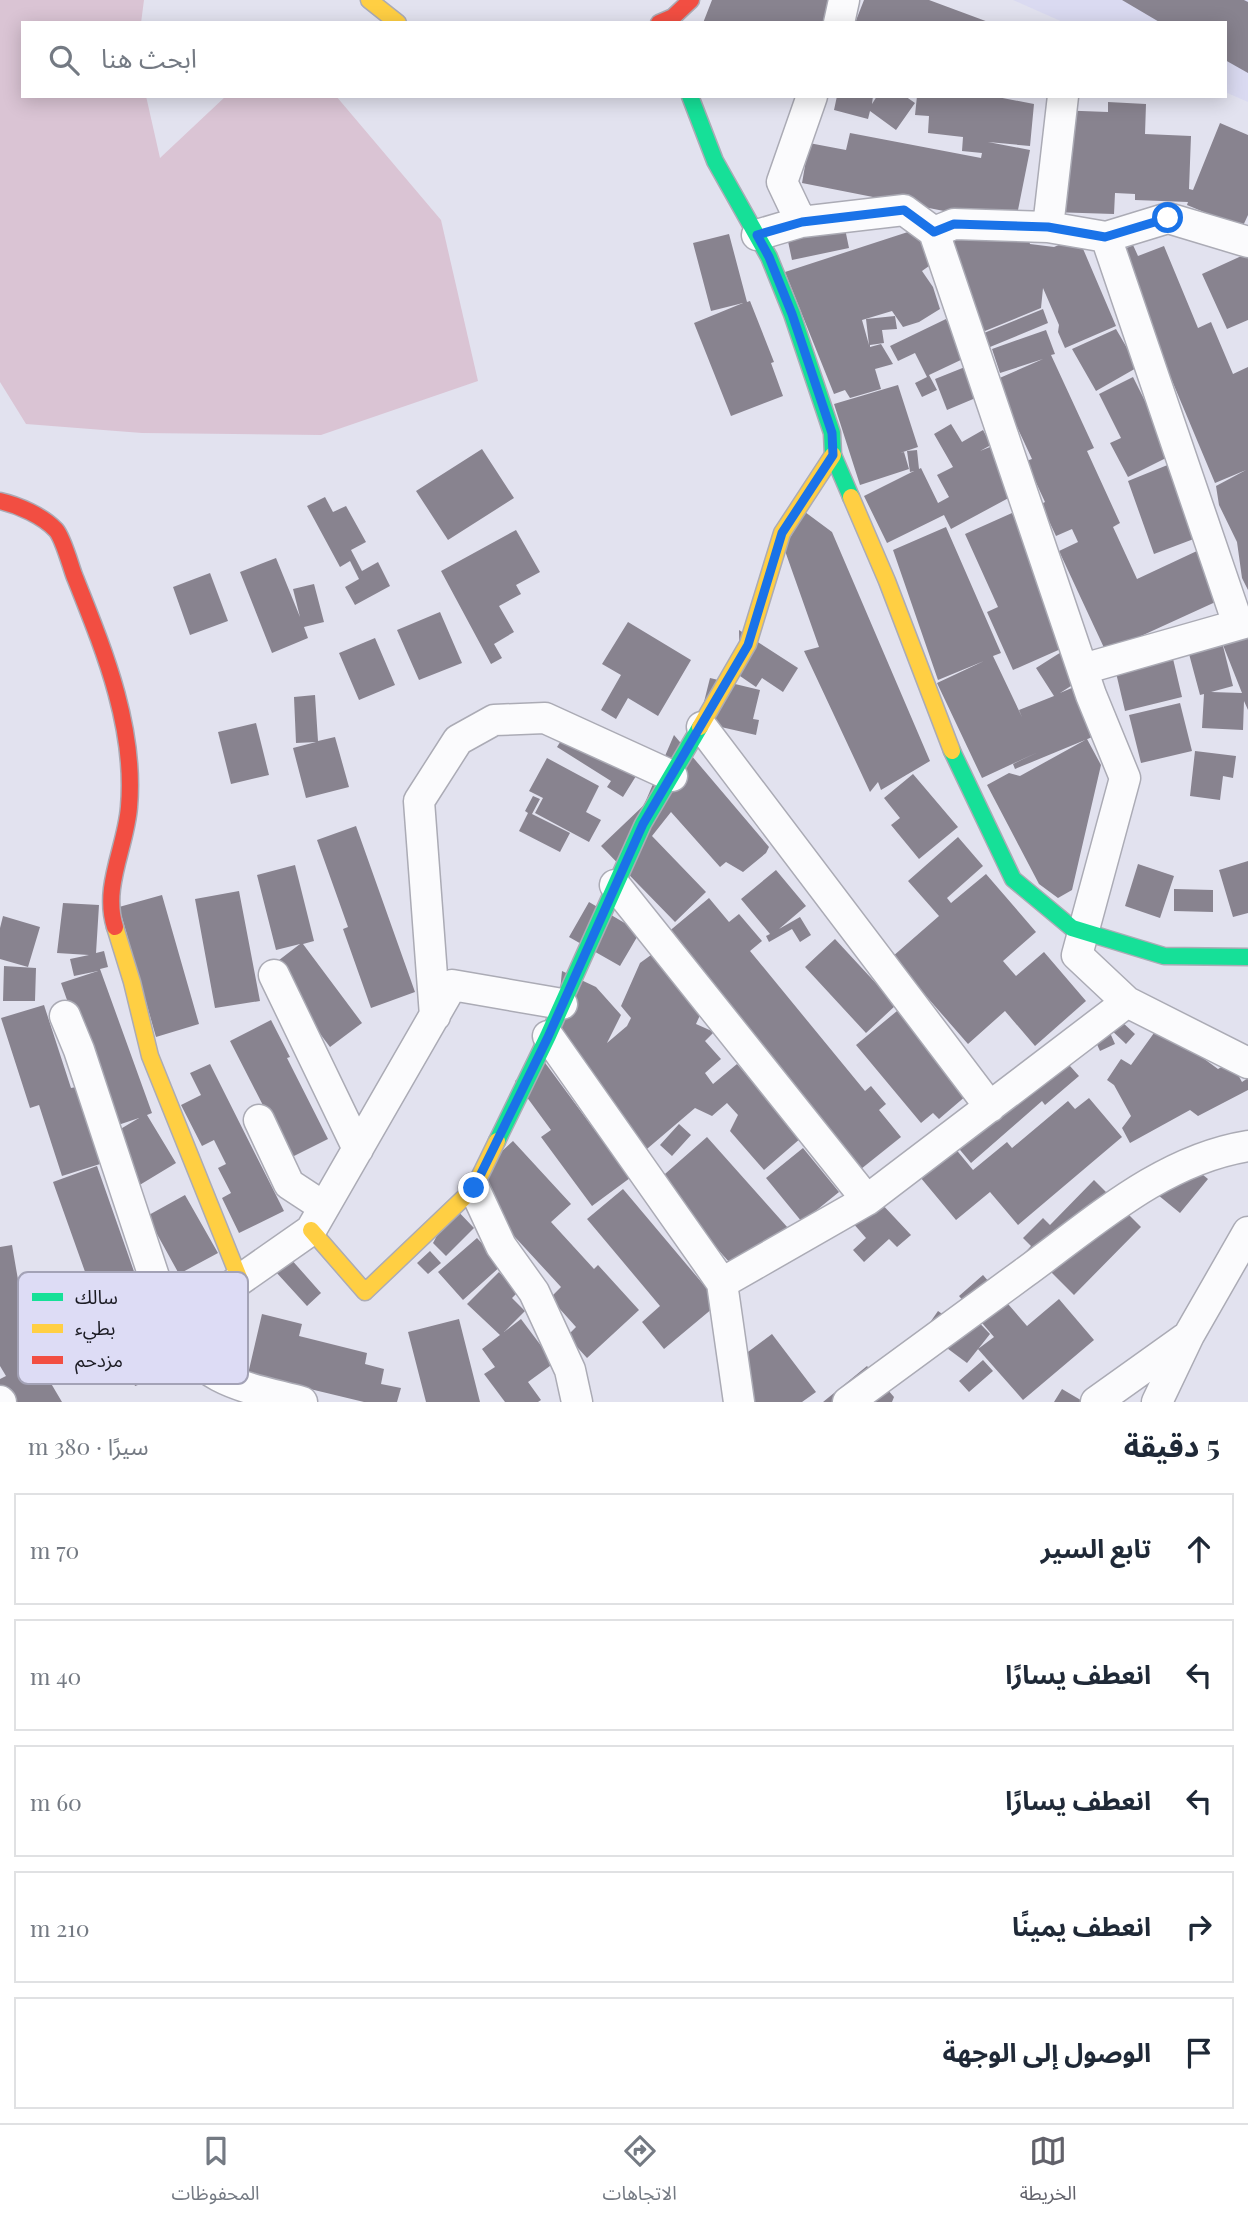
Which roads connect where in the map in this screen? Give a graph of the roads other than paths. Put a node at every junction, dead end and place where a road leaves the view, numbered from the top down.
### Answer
1 (369, 0) edge
2 (844, 0) edge
3 (395, 21) edge
4 (839, 21) edge
5 (691, 98) edge
6 (811, 98) edge
7 (1063, 98) edge
8 (802, 222) junction
9 (1048, 227) junction
10 (934, 232) junction
11 (757, 235) junction
12 (1105, 237) junction
13 (1248, 242) edge
14 (833, 455) junction
15 (0, 501) edge
16 (1243, 623) edge
17 (1083, 669) junction
18 (702, 727) junction
19 (672, 776) junction
20 (615, 885) junction
21 (1084, 932) junction
22 (1248, 957) edge
23 (274, 975) dead end
24 (1127, 1002) junction
25 (562, 1004) junction
26 (65, 1016) dead end
27 (435, 1016) junction
28 (548, 1037) junction
29 (1248, 1063) edge
30 (990, 1107) junction
31 (259, 1120) dead end
32 (1248, 1146) edge
33 (358, 1149) junction
34 (474, 1188) junction
35 (867, 1200) junction
36 (318, 1219) junction
37 (1248, 1232) edge
38 (152, 1272) edge
39 (237, 1272) edge
40 (248, 1274) edge
41 (722, 1283) junction
42 (1189, 1335) junction
43 (235, 1384) edge
44 (302, 1402) edge
45 (577, 1402) edge
46 (740, 1402) edge
47 (848, 1402) edge
48 (1096, 1402) edge
49 (1157, 1402) edge

1 - 3 street
2 - 4 street
5 - 11 street
6 - 8 street
7 - 9 street
8 - 10 street
8 - 11 street
9 - 10 street
9 - 12 street
10 - 17 street
11 - 14 street
12 - 13 street
12 - 16 street
14 - 18 street
14 - 21 street
15 - 39 street
16 - 17 street
17 - 21 street
18 - 19 street
18 - 30 street
19 - 20 street
19 - 27 street
20 - 25 street
20 - 35 street
21 - 22 street
21 - 24 street
23 - 33 street
24 - 29 street
24 - 30 street
25 - 27 street
25 - 28 street
26 - 38 street
27 - 33 street
28 - 34 street
28 - 41 street
30 - 35 street
31 - 36 street
32 - 47 street
33 - 36 street
34 - 36 street
34 - 45 street
35 - 41 street
36 - 40 street
37 - 42 street
41 - 46 street
42 - 48 street
42 - 49 street
43 - 44 street

